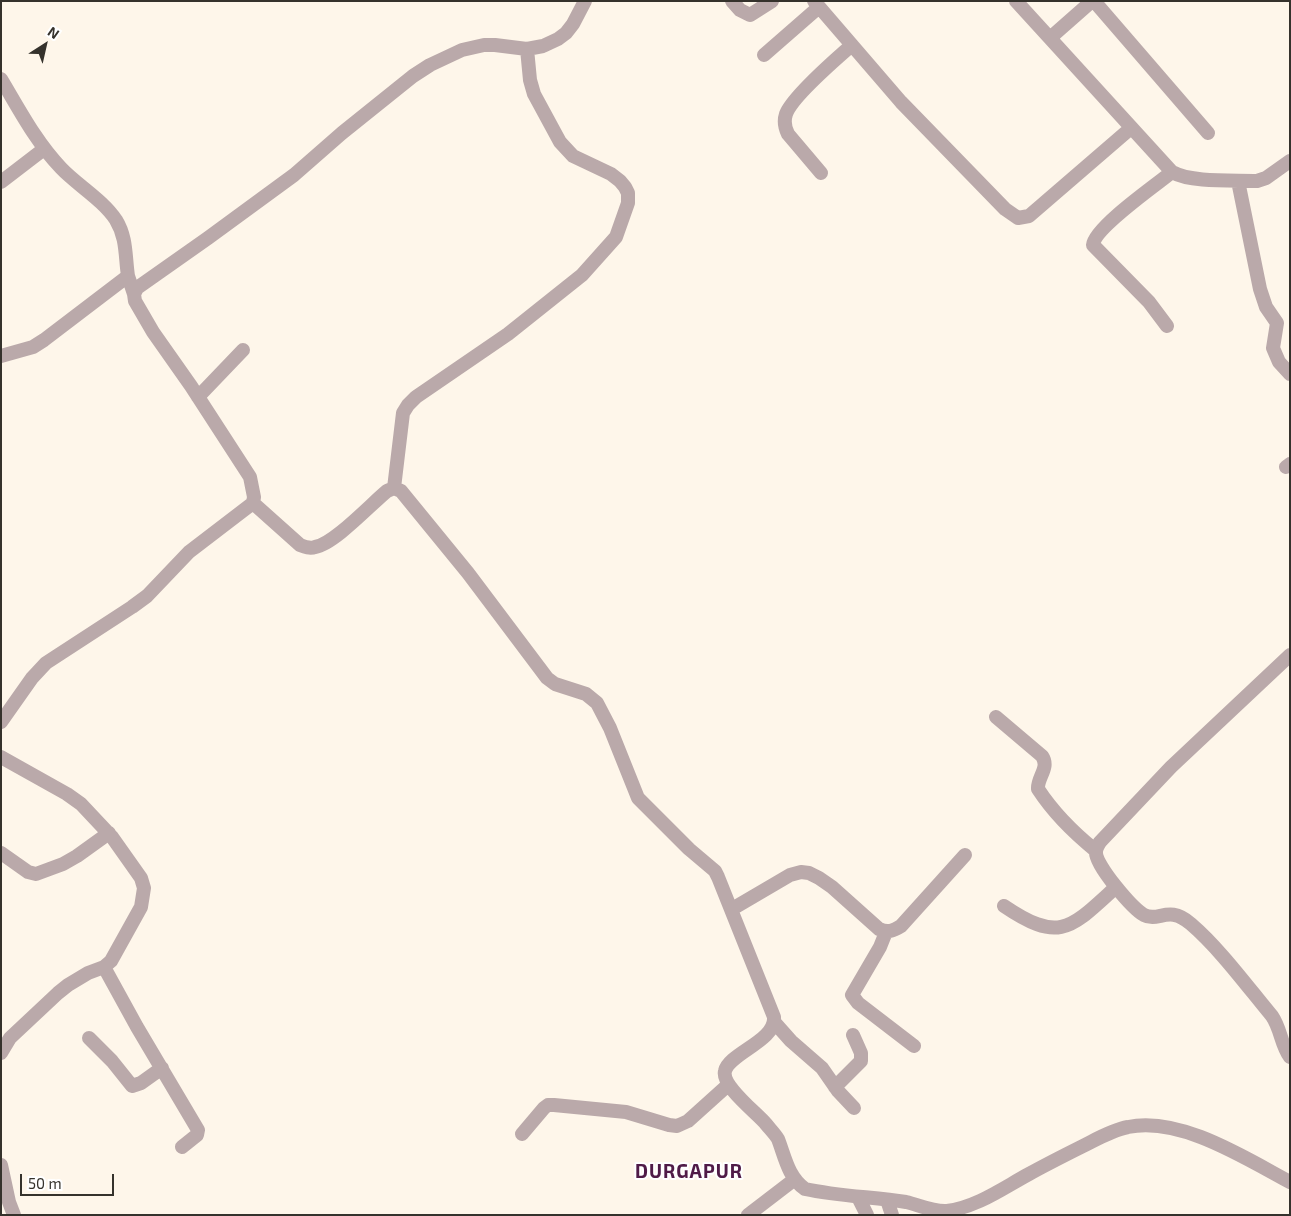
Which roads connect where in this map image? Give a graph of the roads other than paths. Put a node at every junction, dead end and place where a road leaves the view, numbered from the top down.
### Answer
1 (585, 1) edge
2 (732, 1) edge
3 (772, 1) edge
4 (1016, 1) edge
5 (1093, 1) edge
6 (816, 4) edge
7 (1050, 38) junction
8 (852, 44) junction
9 (527, 49) junction
10 (764, 55) dead end
11 (1, 79) edge
12 (1131, 128) junction
13 (1208, 133) dead end
14 (44, 149) junction
15 (1290, 161) edge
16 (1172, 172) junction
17 (821, 173) dead end
18 (1238, 180) junction
19 (1, 182) edge
20 (128, 276) junction
21 (134, 294) junction
22 (1166, 326) dead end
23 (243, 350) dead end
24 (1, 356) edge
25 (1290, 374) edge
26 (198, 396) junction
27 (394, 488) junction
28 (253, 503) junction
29 (1290, 654) edge
30 (996, 716) dead end
31 (1, 722) edge
32 (1, 757) edge
33 (108, 833) junction
34 (1095, 850) junction
35 (1, 853) edge
36 (965, 855) dead end
37 (1116, 888) junction
38 (1004, 906) dead end
39 (732, 909) junction
40 (886, 932) junction
41 (104, 967) junction
42 (775, 1023) junction
43 (853, 1035) dead end
44 (89, 1038) dead end
45 (914, 1046) dead end
46 (1, 1052) edge
47 (1290, 1057) edge
48 (162, 1068) junction
49 (728, 1085) junction
50 (835, 1087) junction
51 (854, 1108) dead end
52 (522, 1134) dead end
53 (182, 1148) dead end
54 (1, 1165) edge
55 (795, 1179) junction
56 (1290, 1182) edge
57 (858, 1197) junction
58 (887, 1200) junction
59 (923, 1211) edge
60 (14, 1215) edge
61 (748, 1215) edge
62 (867, 1215) edge
63 (892, 1215) edge

1 - 9 street
2 - 3 street
4 - 7 street
5 - 7 street
5 - 13 street
6 - 8 street
6 - 10 street
7 - 12 street
8 - 12 street
8 - 17 street
9 - 21 street
9 - 27 street
11 - 14 street
12 - 16 street
14 - 19 street
14 - 20 street
15 - 18 street
16 - 18 street
16 - 22 street
18 - 25 street
20 - 21 street
20 - 24 street
21 - 26 street
23 - 26 street
26 - 28 street
27 - 28 street
27 - 39 street
28 - 31 street
29 - 34 street
30 - 34 street
32 - 33 street
33 - 35 street
33 - 41 street
34 - 37 street
36 - 40 street
37 - 38 street
37 - 47 street
39 - 40 street
39 - 42 street
40 - 45 street
41 - 46 street
41 - 48 street
42 - 49 street
42 - 50 street
43 - 50 street
44 - 48 street
48 - 53 street
49 - 52 street
49 - 55 street
50 - 51 street
54 - 60 street
55 - 57 street
55 - 61 street
56 - 59 street
57 - 58 street
57 - 62 street
58 - 59 street
58 - 63 street

